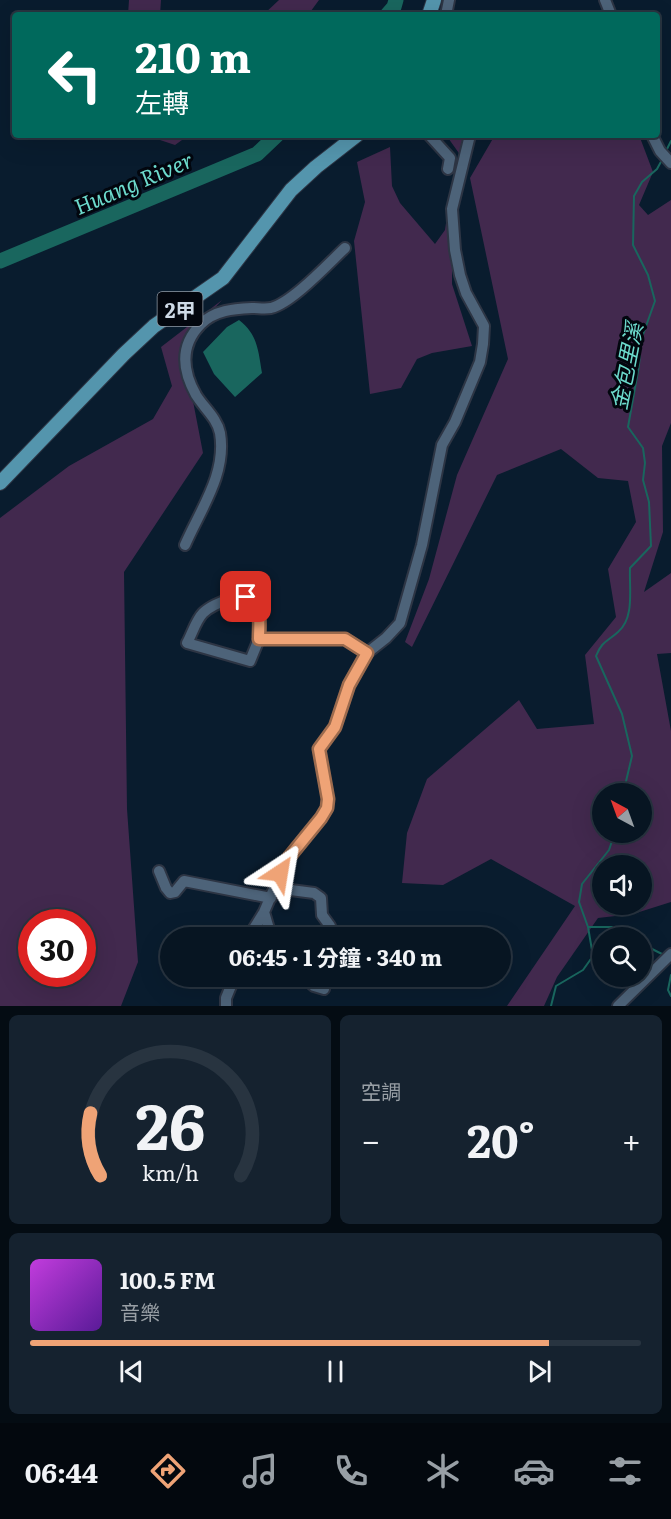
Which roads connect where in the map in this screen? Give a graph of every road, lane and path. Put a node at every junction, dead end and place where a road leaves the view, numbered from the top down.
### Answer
1 (353, 138) edge
2 (432, 138) edge
3 (469, 138) edge
4 (654, 138) edge
5 (667, 155) edge
6 (448, 169) dead end
7 (345, 248) dead end
8 (0, 483) edge
9 (185, 545) dead end
10 (259, 639) junction
11 (367, 653) junction
12 (159, 871) dead end
13 (273, 893) junction
14 (264, 912) junction
15 (330, 926) dead end
16 (255, 927) edge
17 (268, 927) edge
18 (668, 958) edge
19 (230, 987) edge
20 (317, 987) edge
21 (324, 989) dead end
22 (226, 1006) edge
23 (618, 1006) edge

1 - 8 main road, 2甲
2 - 6 street
3 - 11 street
4 - 5 street
7 - 9 street
10 - 10 street
10 - 11 street
11 - 13 street
12 - 13 street
13 - 14 street
13 - 15 street
14 - 16 street
14 - 17 street
18 - 23 street
19 - 22 street
20 - 21 street

